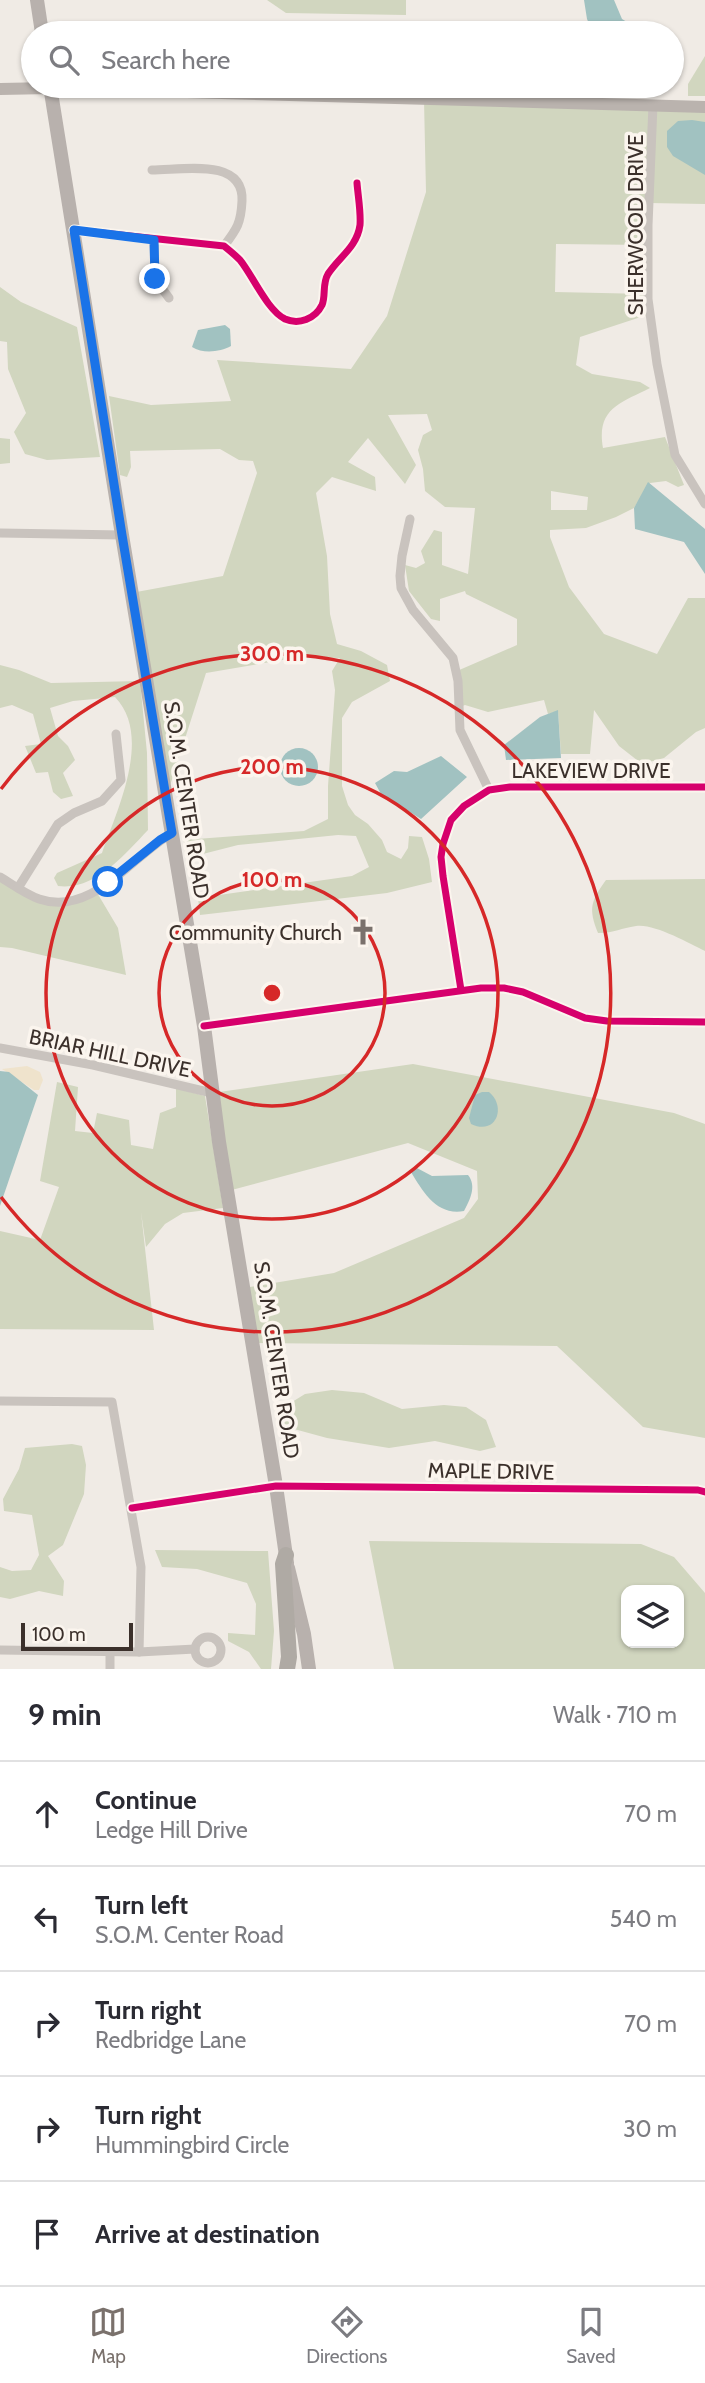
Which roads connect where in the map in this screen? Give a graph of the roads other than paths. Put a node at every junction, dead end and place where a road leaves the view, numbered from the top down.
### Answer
1 (37, 0) edge
2 (40, 21) edge
3 (21, 88) edge
4 (0, 89) edge
5 (52, 98) edge
6 (349, 98) edge
7 (653, 105) junction
8 (705, 107) edge
9 (152, 170) dead end
10 (357, 183) dead end
11 (74, 230) junction
12 (154, 240) junction
13 (224, 246) junction
14 (169, 298) dead end
15 (705, 504) edge
16 (410, 519) dead end
17 (0, 533) edge
18 (122, 535) junction
19 (116, 733) dead end
20 (705, 787) edge
21 (489, 790) junction
22 (172, 833) junction
23 (0, 877) edge
24 (18, 888) junction
25 (461, 990) junction
26 (705, 1022) edge
27 (204, 1026) junction
28 (0, 1048) edge
29 (212, 1093) junction
30 (0, 1401) edge
31 (276, 1486) junction
32 (705, 1492) edge
33 (132, 1508) junction
34 (286, 1559) junction
35 (195, 1649) dead end
36 (0, 1650) edge
37 (110, 1652) junction
38 (139, 1652) junction
39 (110, 1669) edge
40 (287, 1669) edge
41 (296, 1669) edge
42 (310, 1669) edge

1 - 2 main road
3 - 4 main road
5 - 11 main road, S.O.M. CENTER ROAD
6 - 7 main road
7 - 8 main road
7 - 15 street, SHERWOOD DRIVE
9 - 13 street
10 - 13 street
11 - 12 street
11 - 18 main road, S.O.M. CENTER ROAD
12 - 13 street
12 - 14 street
16 - 21 street
17 - 18 street
18 - 22 main road, S.O.M. CENTER ROAD
19 - 24 street
20 - 21 street, LAKEVIEW DRIVE
21 - 25 street, LAKEVIEW DRIVE
22 - 24 street
22 - 27 main road, S.O.M. CENTER ROAD
23 - 24 street
25 - 26 street
25 - 27 street
27 - 29 main road, S.O.M. CENTER ROAD
28 - 29 street, BRIAR HILL DRIVE
29 - 31 main road, S.O.M. CENTER ROAD
30 - 33 street
31 - 32 street, MAPLE DRIVE
31 - 33 street, MAPLE DRIVE
31 - 34 main road, S.O.M. CENTER ROAD
33 - 38 street
34 - 40 highway
34 - 41 main road, S.O.M. CENTER ROAD
34 - 42 main road, S.O.M. CENTER ROAD
35 - 38 street
36 - 37 street
37 - 38 street
37 - 39 street

